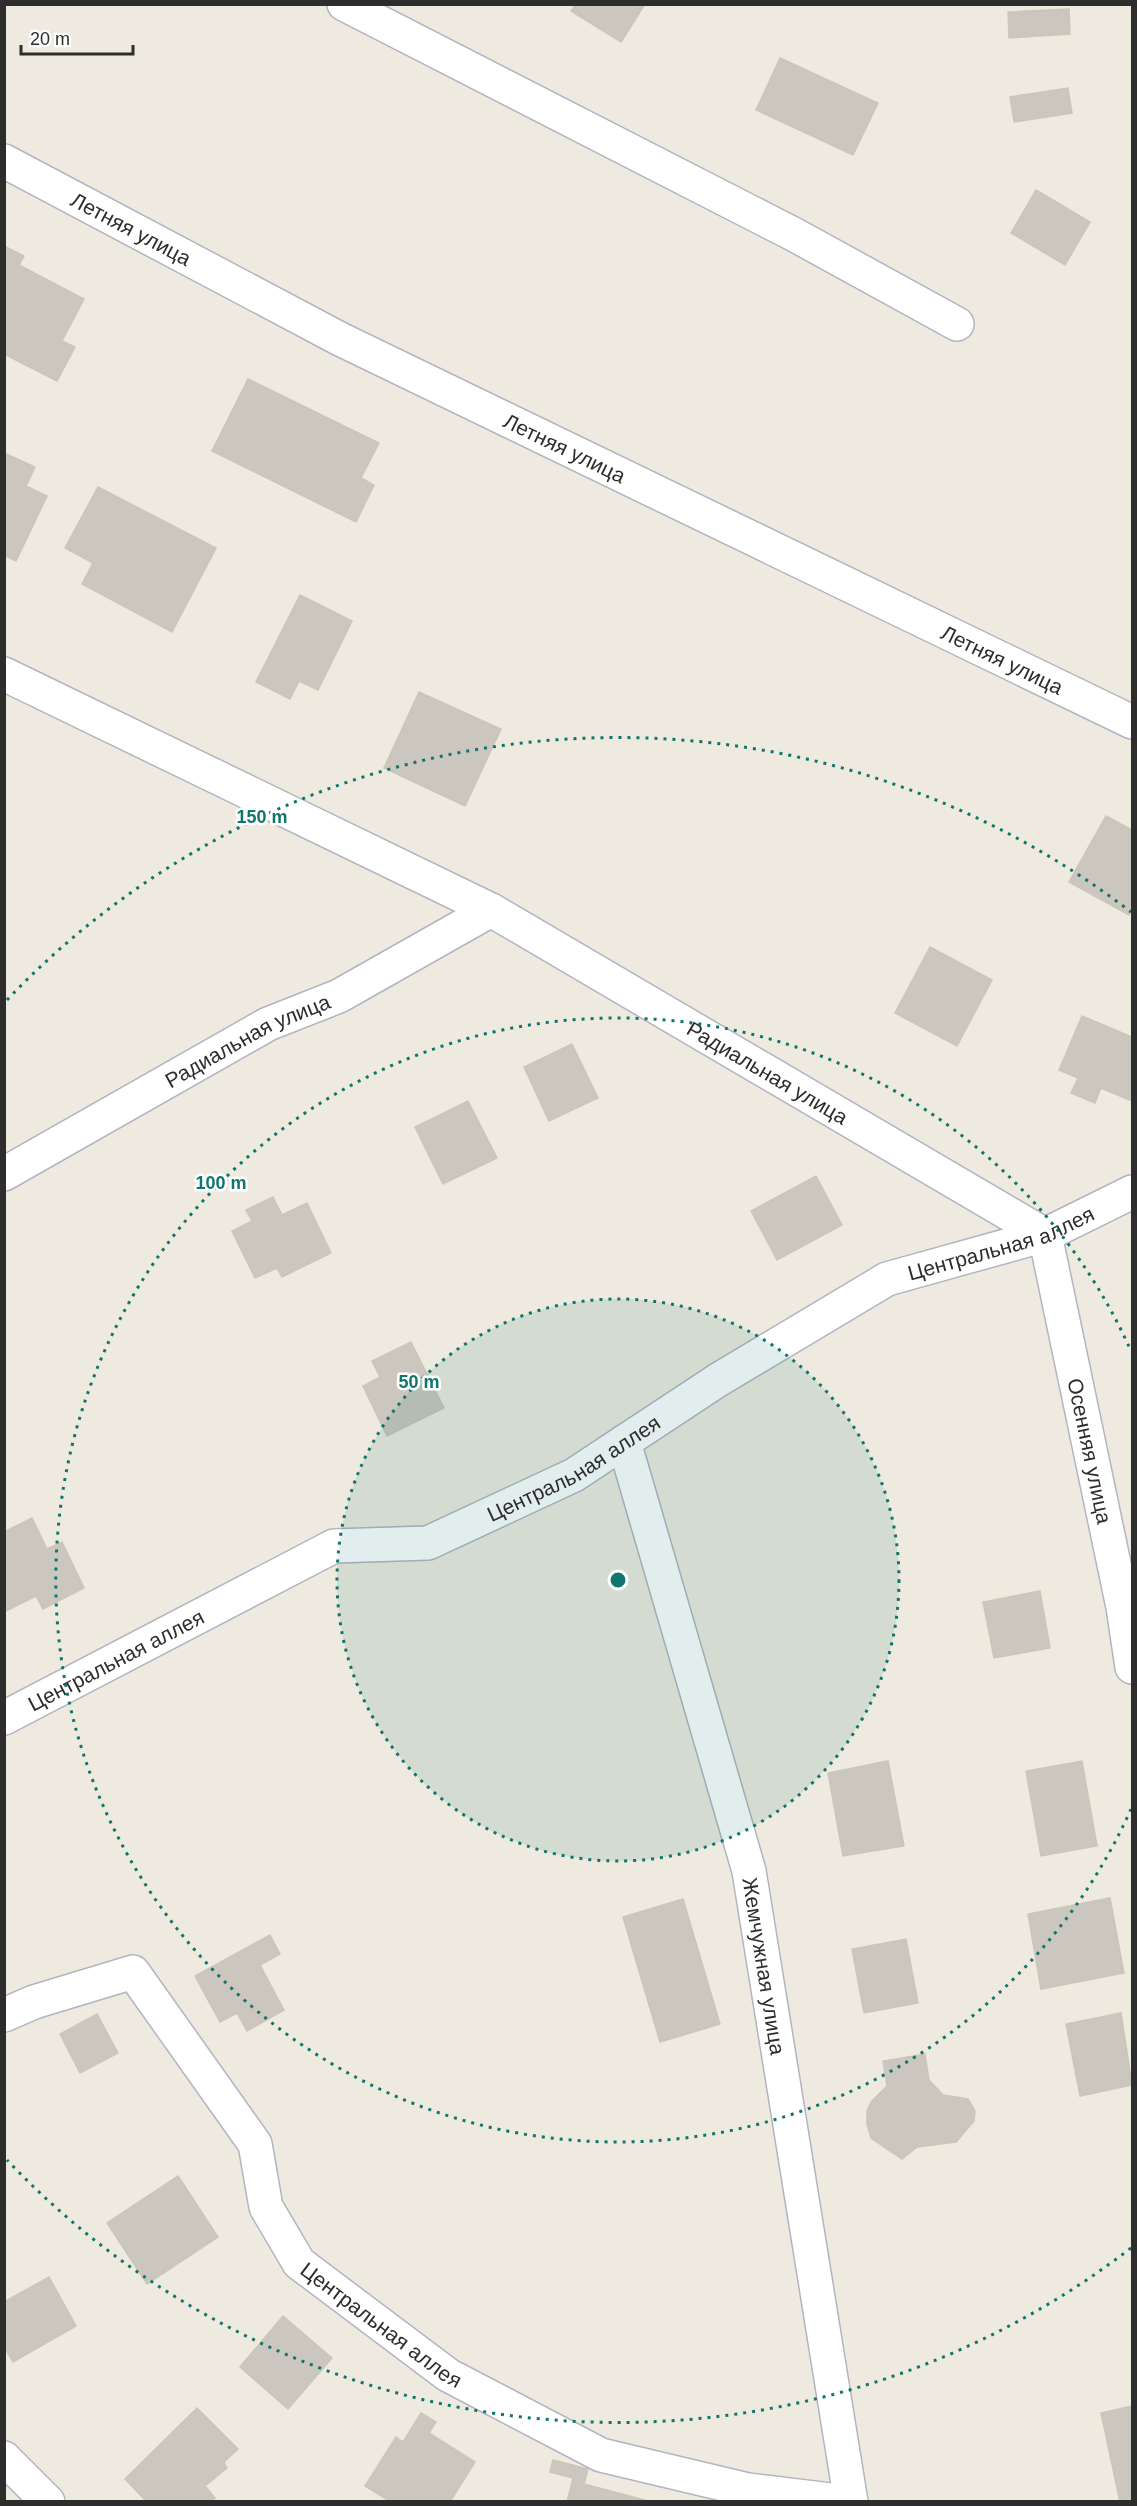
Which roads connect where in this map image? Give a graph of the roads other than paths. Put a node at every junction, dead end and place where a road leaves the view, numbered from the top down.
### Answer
1 (344, 4) edge
2 (4, 161) edge
3 (957, 324) dead end
4 (4, 674) edge
5 (1132, 722) edge
6 (491, 910) junction
7 (4, 1174) edge
8 (1132, 1192) edge
9 (1045, 1235) junction
10 (624, 1442) junction
11 (1132, 1667) edge
12 (4, 1718) edge
13 (4, 2015) edge
14 (4, 2458) edge
15 (48, 2502) edge
16 (849, 2502) edge

1 - 3 street
2 - 5 street, Летняя улица
4 - 6 street, Радиальная улица
6 - 7 street, Радиальная улица
6 - 9 street, Радиальная улица
8 - 9 street, Центральная аллея
9 - 10 street, Центральная аллея
9 - 11 street, Осенняя улица
10 - 12 street, Центральная аллея
10 - 16 street, Жемчужная улица
13 - 16 street, Центральная аллея
14 - 15 street

